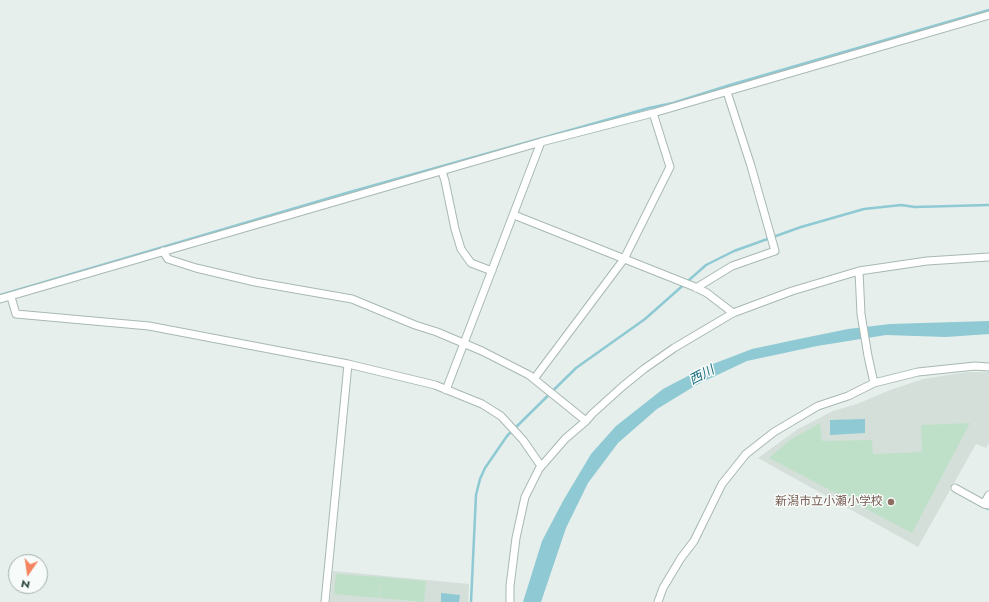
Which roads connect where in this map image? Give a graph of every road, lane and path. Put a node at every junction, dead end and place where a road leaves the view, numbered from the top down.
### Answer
1 (989, 15) edge
2 (728, 92) junction
3 (653, 114) junction
4 (541, 142) junction
5 (442, 171) junction
6 (514, 215) junction
7 (163, 251) junction
8 (989, 257) edge
9 (624, 259) junction
10 (859, 271) junction
11 (492, 272) junction
12 (696, 288) junction
13 (11, 297) junction
14 (0, 299) edge
15 (733, 313) junction
16 (464, 344) junction
17 (348, 364) junction
18 (989, 367) edge
19 (534, 379) junction
20 (874, 383) junction
21 (446, 390) junction
22 (586, 421) junction
23 (541, 466) junction
24 (955, 488) dead end
25 (989, 495) edge
26 (986, 505) edge
27 (325, 602) edge
28 (510, 602) edge
29 (658, 602) edge

1 - 2 street
2 - 3 street
2 - 12 street
3 - 4 street
3 - 9 street
4 - 5 street
4 - 6 street
5 - 7 street
5 - 11 street
6 - 9 street
6 - 11 street
7 - 13 street
7 - 16 street
8 - 10 street
9 - 12 street
9 - 19 street
10 - 15 street
10 - 20 street
11 - 16 street
12 - 15 street
13 - 14 street
13 - 17 street
15 - 22 street
16 - 19 street
16 - 21 street
17 - 21 street
17 - 27 street
18 - 20 street
19 - 22 street
20 - 29 street
21 - 23 street
22 - 23 street
23 - 28 street
24 - 26 street
25 - 26 street

